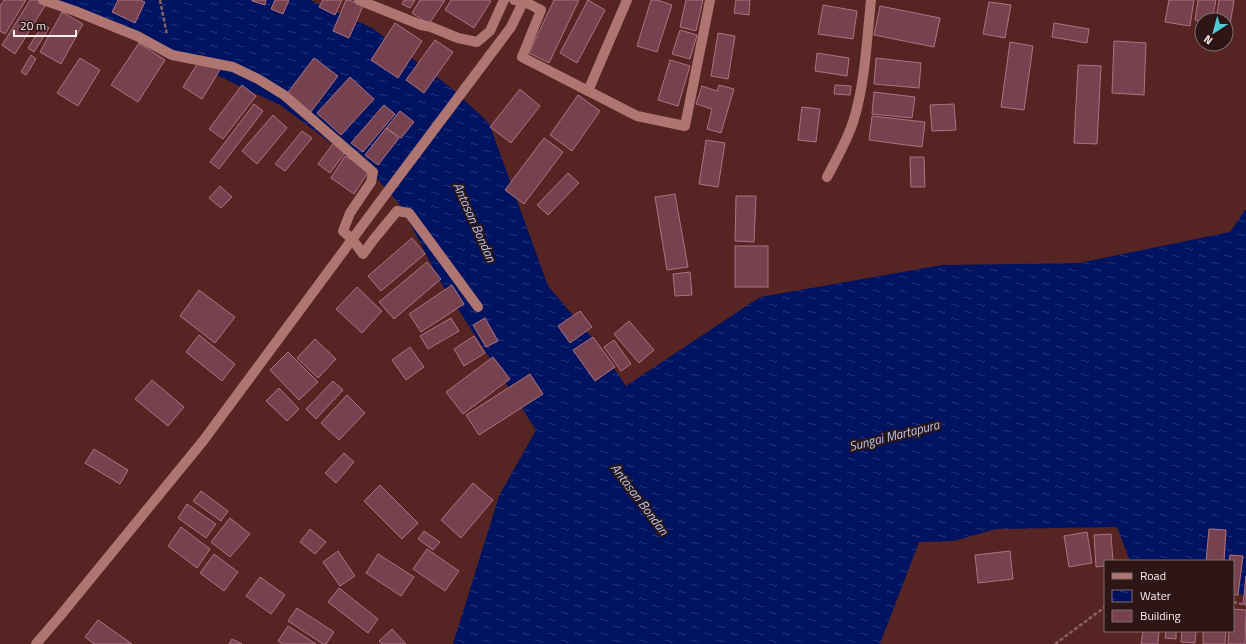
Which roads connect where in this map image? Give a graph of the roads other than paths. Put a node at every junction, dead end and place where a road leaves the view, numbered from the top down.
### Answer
1 (43, 0) edge
2 (359, 0) edge
3 (504, 0) edge
4 (520, 0) edge
5 (627, 0) edge
6 (710, 0) edge
7 (871, 0) edge
8 (588, 91) junction
9 (827, 177) dead end
10 (352, 239) junction
11 (478, 307) dead end
12 (36, 644) edge

1 - 10 street
2 - 3 street
4 - 8 street
4 - 10 street
5 - 8 street
6 - 8 street
7 - 9 street
10 - 11 street
10 - 12 street

